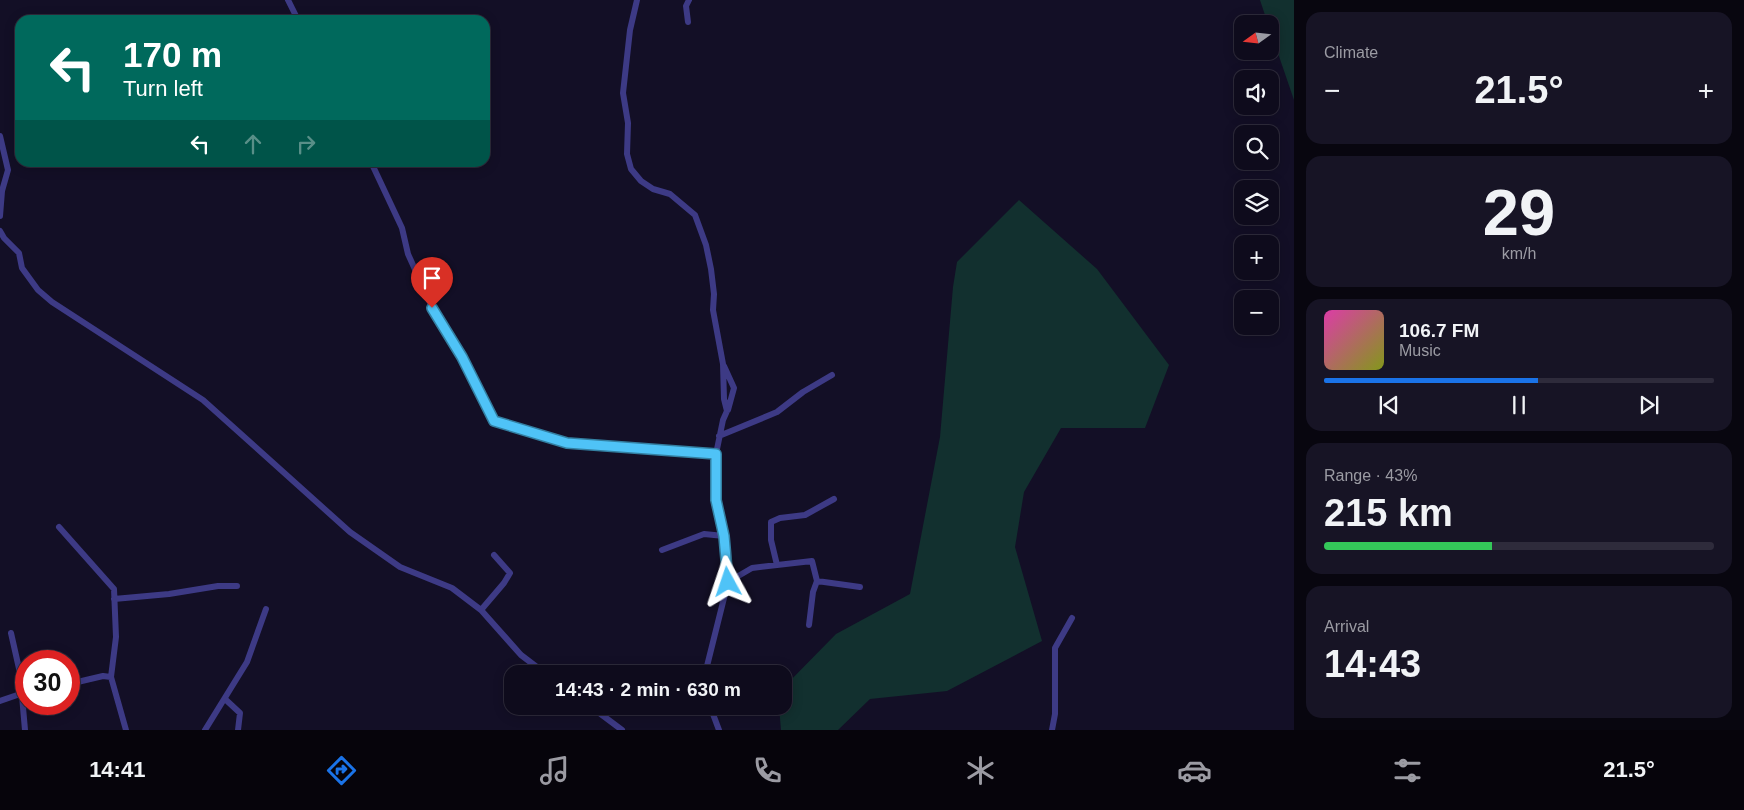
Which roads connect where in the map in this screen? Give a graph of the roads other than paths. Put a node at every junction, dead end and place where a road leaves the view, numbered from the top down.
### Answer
1 (288, 0) edge
2 (637, 0) edge
3 (689, 0) edge
4 (296, 15) edge
5 (688, 22) dead end
6 (0, 136) edge
7 (373, 167) edge
8 (0, 216) edge
9 (0, 231) edge
10 (723, 364) junction
11 (832, 375) dead end
12 (727, 411) junction
13 (720, 436) junction
14 (716, 454) junction
15 (834, 499) dead end
16 (59, 527) dead end
17 (724, 536) junction
18 (662, 550) dead end
19 (494, 555) dead end
20 (777, 566) junction
21 (817, 581) junction
22 (728, 582) junction
23 (237, 586) dead end
24 (860, 587) dead end
25 (114, 599) junction
26 (266, 609) dead end
27 (481, 610) junction
28 (1072, 618) dead end
29 (809, 625) dead end
30 (11, 634) dead end
31 (15, 651) edge
32 (534, 665) edge
33 (707, 665) edge
34 (111, 677) junction
35 (80, 681) edge
36 (15, 696) edge
37 (225, 699) junction
38 (0, 701) edge
39 (24, 715) edge
40 (602, 715) edge
41 (713, 715) edge
42 (24, 730) edge
43 (126, 730) edge
44 (205, 730) edge
45 (238, 730) edge
46 (622, 730) edge
47 (719, 730) edge
48 (1052, 730) edge

1 - 4 street
2 - 10 street
3 - 5 street
6 - 8 street
7 - 14 street
9 - 27 street
10 - 12 street
10 - 12 street
11 - 13 street
12 - 13 street
13 - 14 street
14 - 17 street
15 - 20 street
16 - 25 street
17 - 18 street
17 - 22 street
19 - 27 street
20 - 21 street
20 - 22 street
21 - 24 street
21 - 29 street
22 - 33 street
23 - 25 street
25 - 34 street
26 - 37 street
27 - 32 street
28 - 48 street
30 - 31 street
34 - 35 street
34 - 43 street
36 - 38 street
37 - 44 street
37 - 45 street
39 - 42 street
40 - 46 street
41 - 47 street

